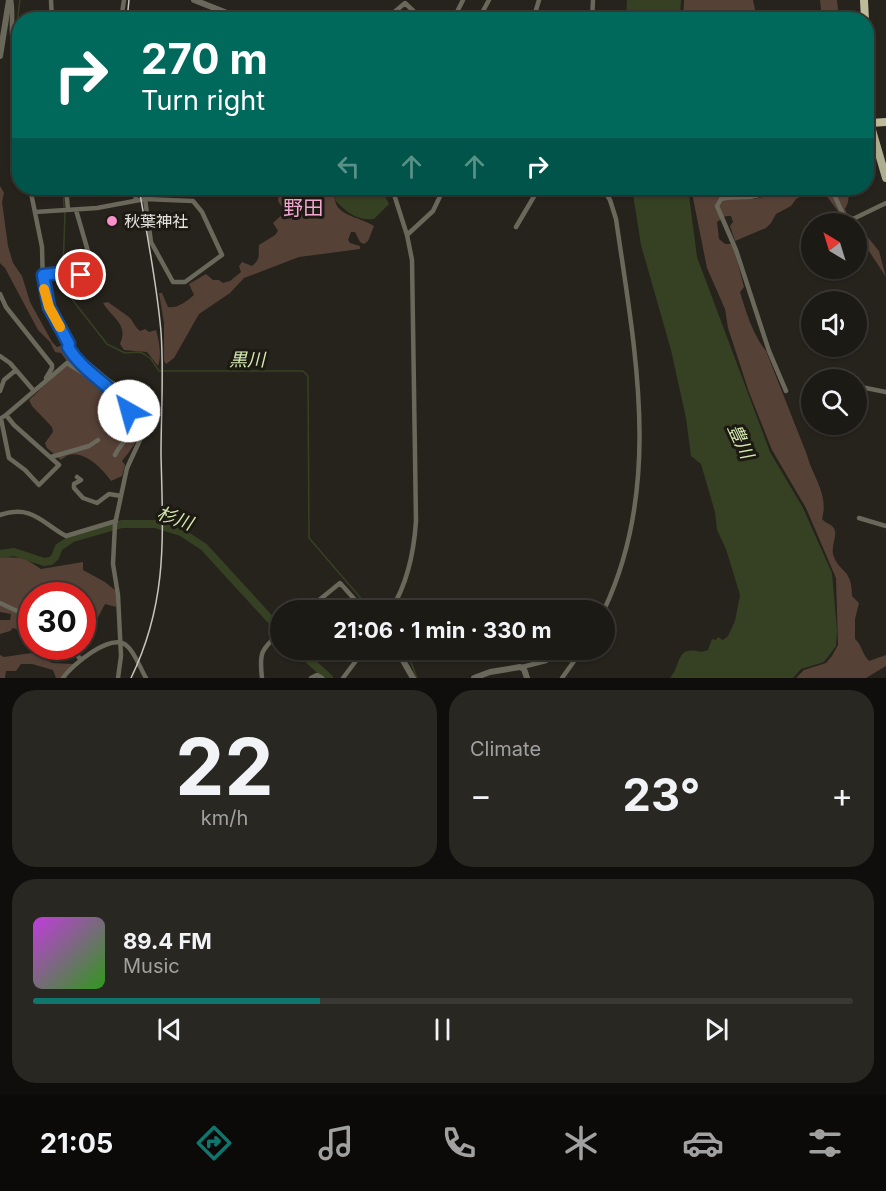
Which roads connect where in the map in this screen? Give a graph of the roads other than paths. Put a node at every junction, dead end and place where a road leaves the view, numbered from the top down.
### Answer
1 (10, 0) edge
2 (194, 0) edge
3 (225, 12) edge
4 (394, 12) edge
5 (415, 12) edge
6 (2, 40) edge
7 (0, 56) edge
8 (12, 126) edge
9 (874, 141) edge
10 (12, 142) edge
11 (886, 178) edge
12 (31, 195) edge
13 (66, 195) edge
14 (135, 195) edge
15 (145, 195) edge
16 (394, 195) edge
17 (441, 195) edge
18 (535, 195) edge
19 (607, 195) edge
20 (762, 195) edge
21 (834, 195) edge
22 (146, 199) junction
23 (136, 200) junction
24 (886, 203) edge
25 (66, 210) junction
26 (76, 210) junction
27 (35, 212) junction
28 (516, 227) dead end
29 (407, 235) junction
30 (43, 275) junction
31 (0, 294) edge
32 (5, 305) junction
33 (0, 312) edge
34 (69, 344) junction
35 (0, 356) edge
36 (16, 370) junction
37 (97, 379) junction
38 (45, 380) junction
39 (867, 388) edge
40 (0, 391) edge
41 (34, 391) junction
42 (786, 391) dead end
43 (886, 392) edge
44 (6, 415) junction
45 (0, 419) edge
46 (98, 440) dead end
47 (3, 450) edge
48 (115, 455) dead end
49 (51, 457) junction
50 (77, 477) dead end
51 (121, 496) junction
52 (0, 515) edge
53 (859, 518) dead end
54 (115, 523) junction
55 (886, 526) edge
56 (319, 600) edge
57 (355, 600) edge
58 (395, 600) edge
59 (608, 600) edge
60 (0, 603) edge
61 (18, 611) edge
62 (121, 642) junction
63 (270, 642) edge
64 (96, 650) edge
65 (81, 660) edge
66 (356, 660) edge
67 (403, 660) edge
68 (575, 660) edge
69 (546, 661) dead end
70 (522, 667) junction
71 (63, 678) edge
72 (118, 678) edge
73 (146, 678) edge
74 (262, 678) edge
75 (311, 678) edge
76 (322, 678) edge
77 (342, 678) edge
78 (413, 678) edge
79 (474, 678) edge
80 (527, 678) edge
81 (562, 678) edge

1 - 6 street
2 - 3 street
4 - 5 street
6 - 7 street
8 - 10 street
9 - 11 main road
12 - 27 street
13 - 25 street
14 - 23 street
15 - 22 street
16 - 29 street
17 - 29 street
18 - 28 street
19 - 59 street
20 - 42 street
21 - 24 street
22 - 22 street
22 - 23 street
23 - 26 street
25 - 26 street
25 - 27 street
26 - 30 street
27 - 30 street
29 - 58 street
30 - 34 street
31 - 32 street
32 - 33 street
32 - 38 street
34 - 37 street
34 - 51 street
35 - 36 street
36 - 40 street
36 - 41 street
37 - 38 street
37 - 48 street
38 - 41 street
39 - 43 street
41 - 44 street
44 - 45 street
44 - 49 street
45 - 47 street
46 - 49 street
47 - 49 street
50 - 51 street
51 - 54 street
52 - 54 street
53 - 55 street
54 - 62 street
56 - 57 street
60 - 61 street
62 - 64 street
62 - 72 street
62 - 73 street
63 - 74 street
65 - 71 street
66 - 77 street
67 - 78 street
68 - 81 street
69 - 70 street
70 - 79 street
70 - 80 street
75 - 76 street

